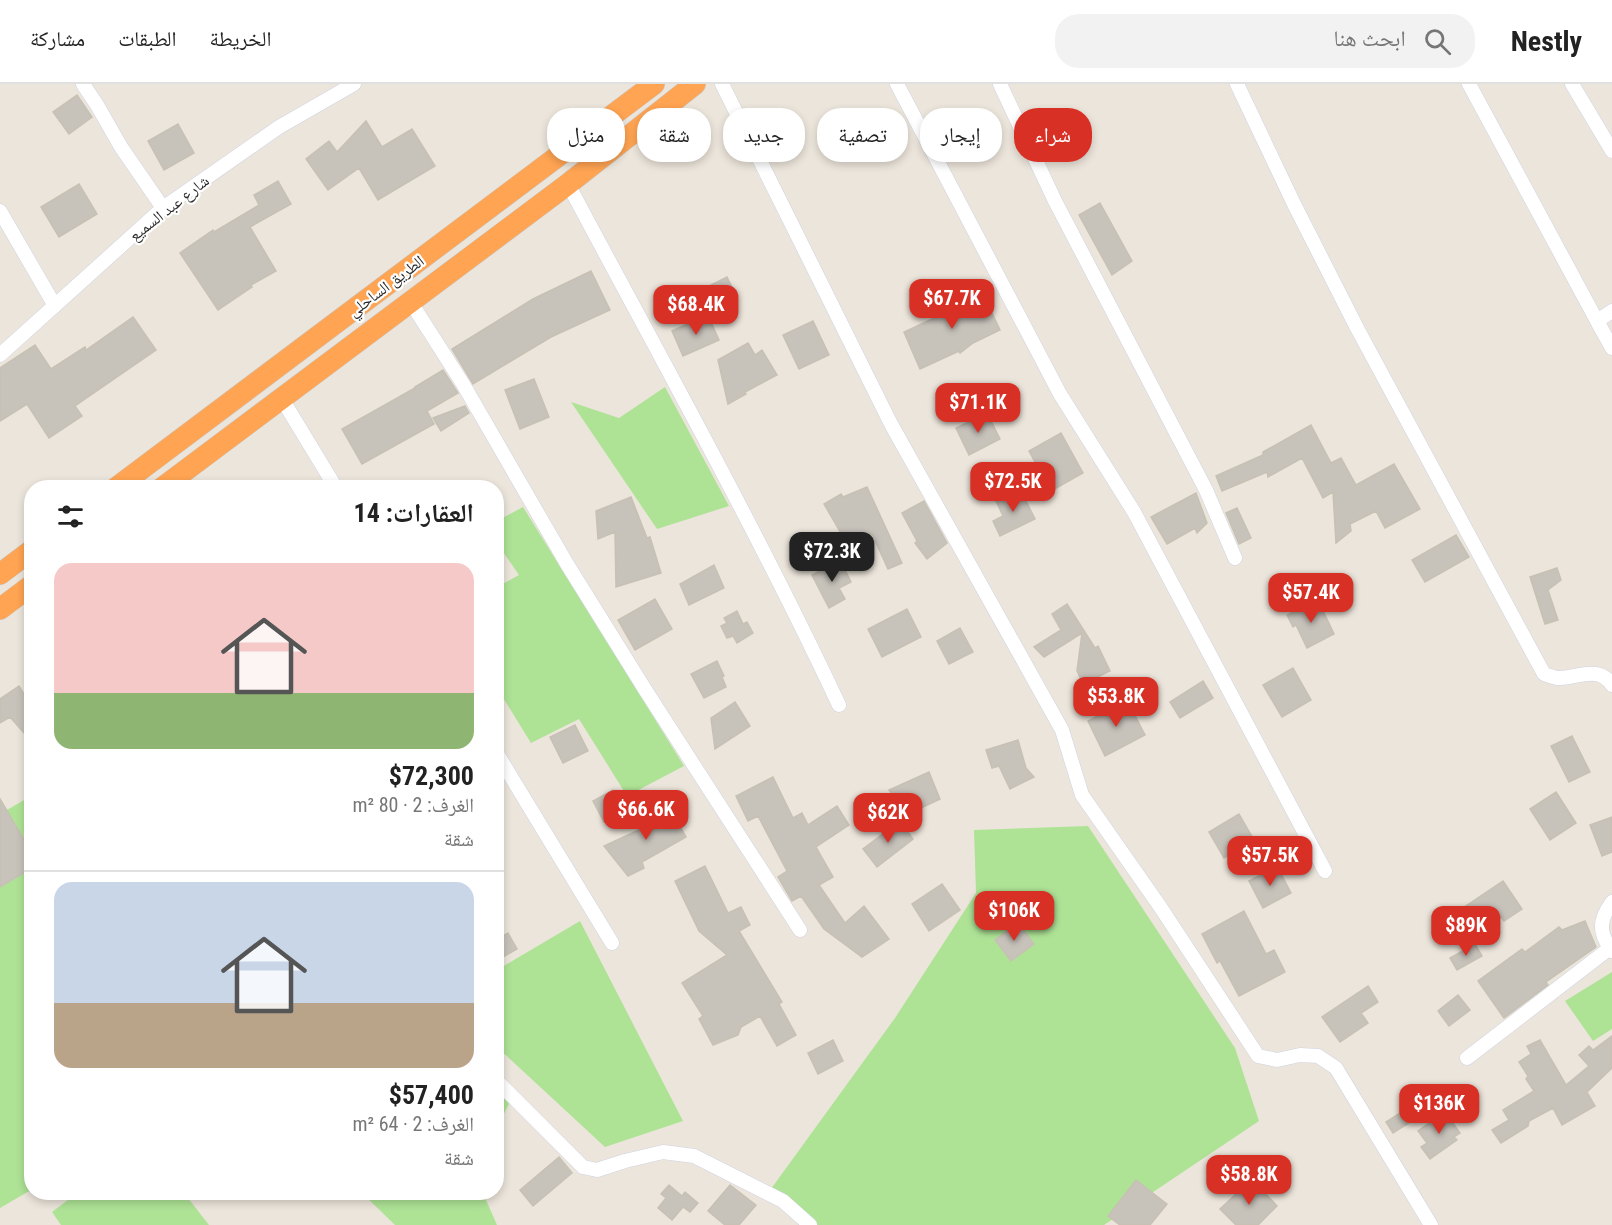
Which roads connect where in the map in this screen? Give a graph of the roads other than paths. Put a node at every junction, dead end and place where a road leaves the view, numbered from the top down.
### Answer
1 (83, 84) edge
2 (354, 84) edge
3 (654, 84) edge
4 (695, 84) edge
5 (722, 84) edge
6 (897, 84) edge
7 (1000, 84) edge
8 (1237, 84) edge
9 (1469, 84) edge
10 (1572, 84) edge
11 (1612, 150) edge
12 (568, 184) junction
13 (164, 208) junction
14 (0, 211) edge
15 (410, 301) junction
16 (55, 306) junction
17 (1612, 310) edge
18 (1597, 321) junction
19 (1612, 348) edge
20 (0, 355) edge
21 (282, 399) junction
22 (127, 480) edge
23 (173, 480) edge
24 (331, 480) edge
25 (24, 556) edge
26 (1235, 558) dead end
27 (0, 574) edge
28 (24, 591) edge
29 (0, 609) edge
30 (1612, 685) edge
31 (839, 705) dead end
32 (504, 765) edge
33 (1325, 871) dead end
34 (1612, 902) edge
35 (800, 930) dead end
36 (612, 943) dead end
37 (1611, 949) edge
38 (1467, 1059) dead end
39 (504, 1088) edge
40 (810, 1225) edge
41 (1431, 1225) edge

1 - 13 street
2 - 13 street, شارع عبد السميع
3 - 22 highway, الطريق الساحلي
4 - 12 highway, الطريق الساحلي
5 - 41 street
6 - 33 street
7 - 26 street
8 - 30 street
9 - 18 street
10 - 11 street
12 - 15 highway, الطريق الساحلي
12 - 31 street
13 - 16 street, شارع عبد السميع
14 - 16 street
15 - 21 highway, الطريق الساحلي
15 - 35 street
16 - 20 street, شارع عبد السميع
17 - 18 street
18 - 19 street
21 - 23 highway, الطريق الساحلي
21 - 24 street
25 - 27 highway
28 - 29 highway
32 - 36 street
34 - 37 street
37 - 38 street
39 - 40 street

